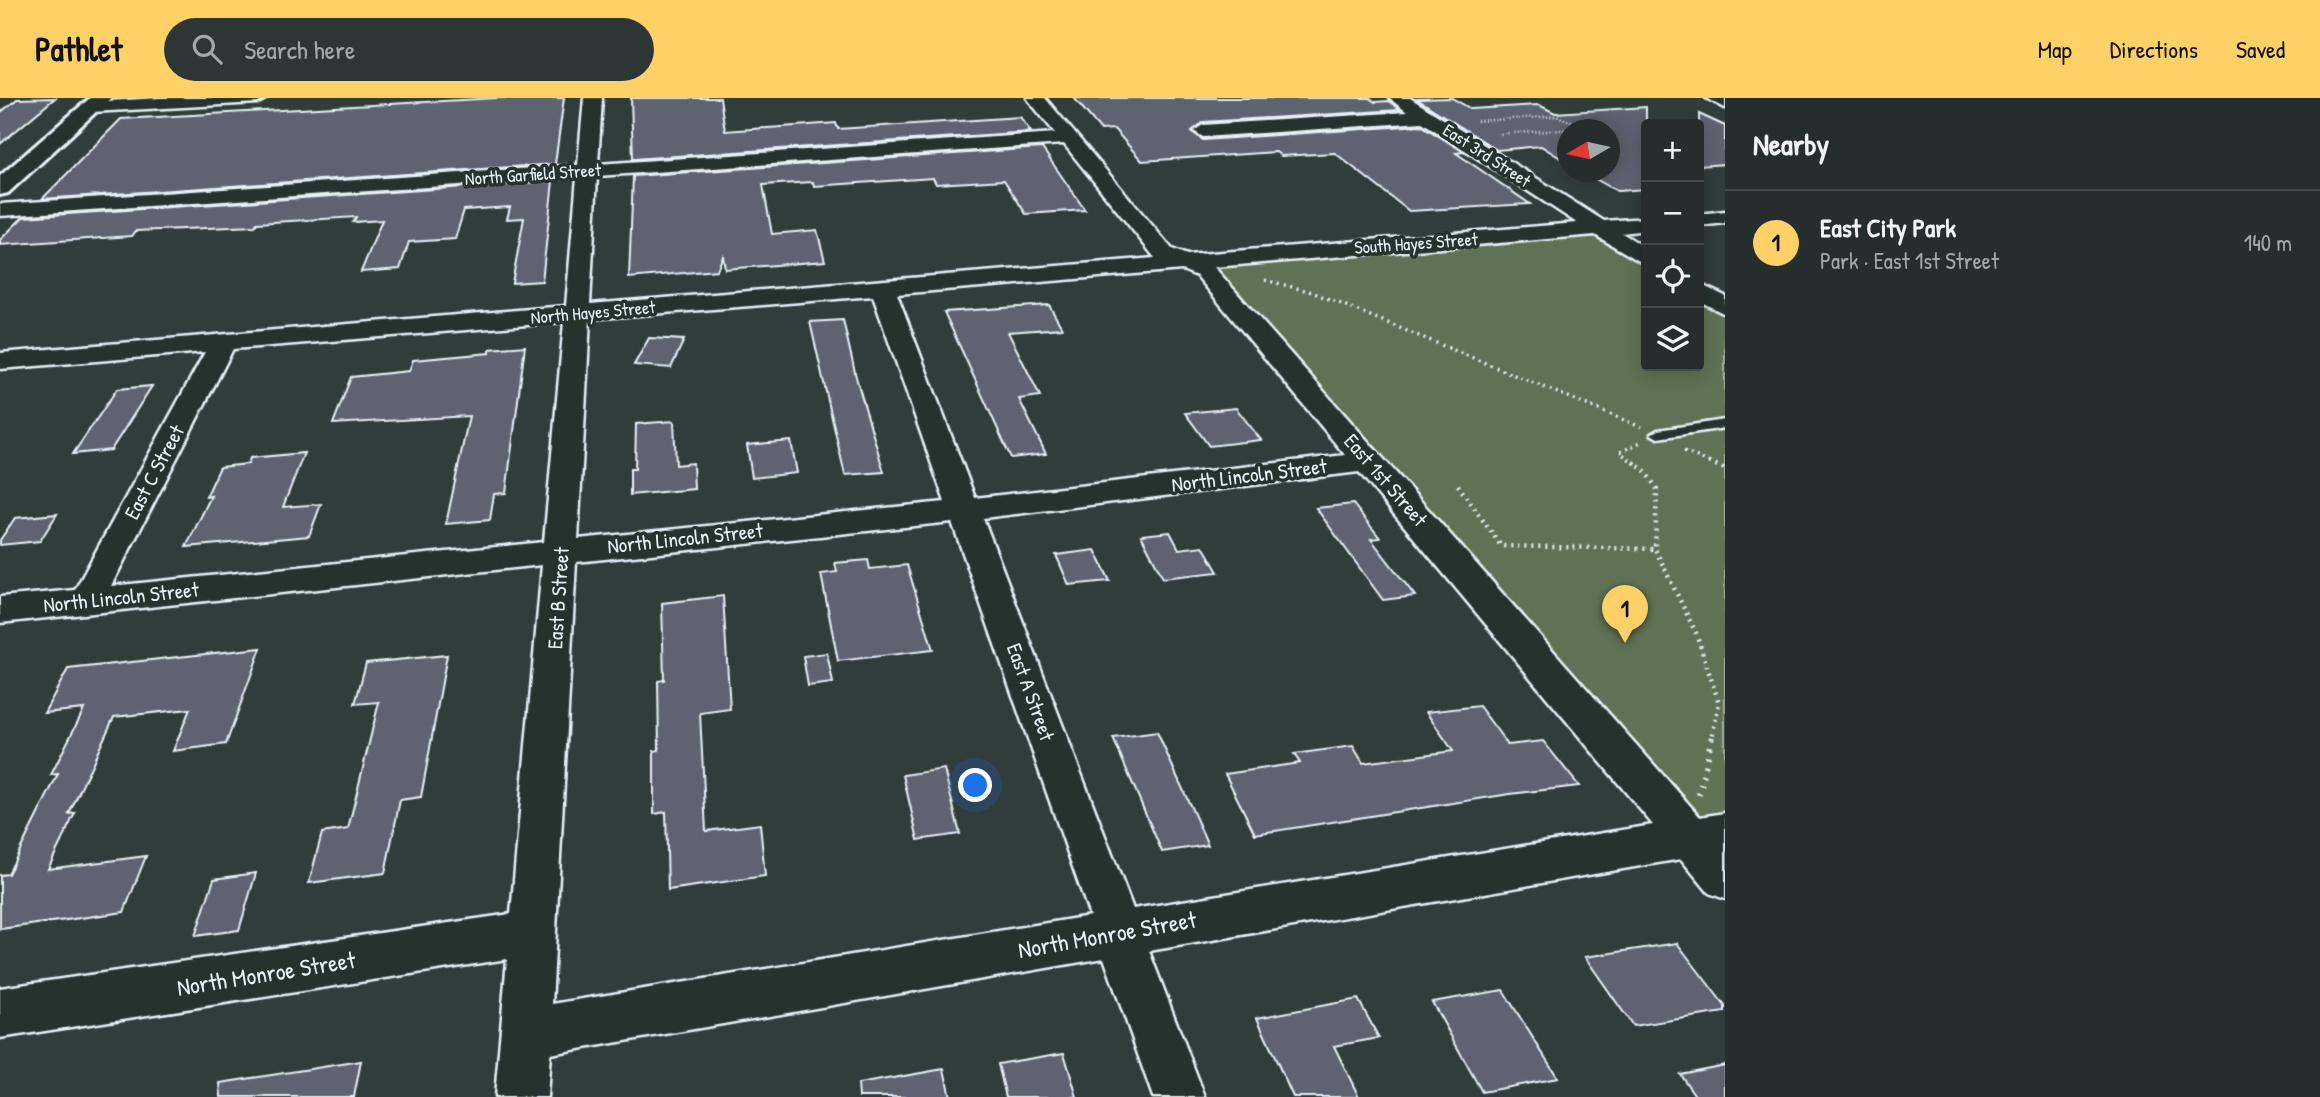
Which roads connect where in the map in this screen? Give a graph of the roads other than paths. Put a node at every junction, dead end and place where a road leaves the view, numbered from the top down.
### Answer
1 (258, 98) edge
2 (593, 98) edge
3 (1036, 98) edge
4 (1398, 98) edge
5 (1715, 98) edge
6 (96, 102) edge
7 (1725, 103) edge
8 (1426, 116) junction
9 (1203, 131) dead end
10 (1067, 138) junction
11 (588, 170) junction
12 (0, 188) edge
13 (0, 210) edge
14 (1725, 217) edge
15 (1704, 219) edge
16 (1641, 224) edge
17 (1600, 228) junction
18 (1641, 255) edge
19 (1186, 261) junction
20 (882, 287) junction
21 (1704, 294) edge
22 (1725, 307) edge
23 (578, 313) junction
24 (223, 343) junction
25 (0, 361) edge
26 (1725, 424) edge
27 (1658, 434) road end
28 (1370, 461) junction
29 (965, 510) junction
30 (562, 551) junction
31 (86, 601) junction
32 (0, 611) edge
33 (1707, 834) edge
34 (1725, 878) edge
35 (1118, 932) junction
36 (532, 933) junction
37 (0, 1013) edge
38 (526, 1033) junction
39 (521, 1097) edge
40 (1179, 1097) edge

1 - 6 street
2 - 11 street, East B Street
3 - 10 street, East 1st Street
4 - 8 street, East 3rd Street
5 - 7 street
6 - 12 street
8 - 9 street
8 - 17 street, East 3rd Street
10 - 11 street, North Garfield Street
10 - 19 street, East 1st Street
11 - 13 street, North Garfield Street
11 - 23 street, East B Street
14 - 15 street
16 - 17 street, South Hayes Street
17 - 18 street, East 3rd Street
17 - 19 street, South Hayes Street
19 - 20 street, North Hayes Street
19 - 28 street, East 1st Street
20 - 23 street, North Hayes Street
20 - 29 street, East A Street
21 - 22 street
23 - 24 street, North Hayes Street
23 - 30 street, East B Street
24 - 25 street, North Hayes Street
24 - 31 street, East C Street
26 - 27 lane
28 - 29 street, North Lincoln Street
28 - 33 street, East 1st Street
29 - 30 street, North Lincoln Street
29 - 35 street, East A Street
30 - 31 street, North Lincoln Street
30 - 36 street, East B Street
31 - 32 street, North Lincoln Street
33 - 34 street, East 1st Street
33 - 35 street, North Monroe Street
35 - 38 street, North Monroe Street
35 - 40 street, East A Street
36 - 37 street, North Monroe Street
36 - 38 street, East B Street
38 - 39 street, East B Street

